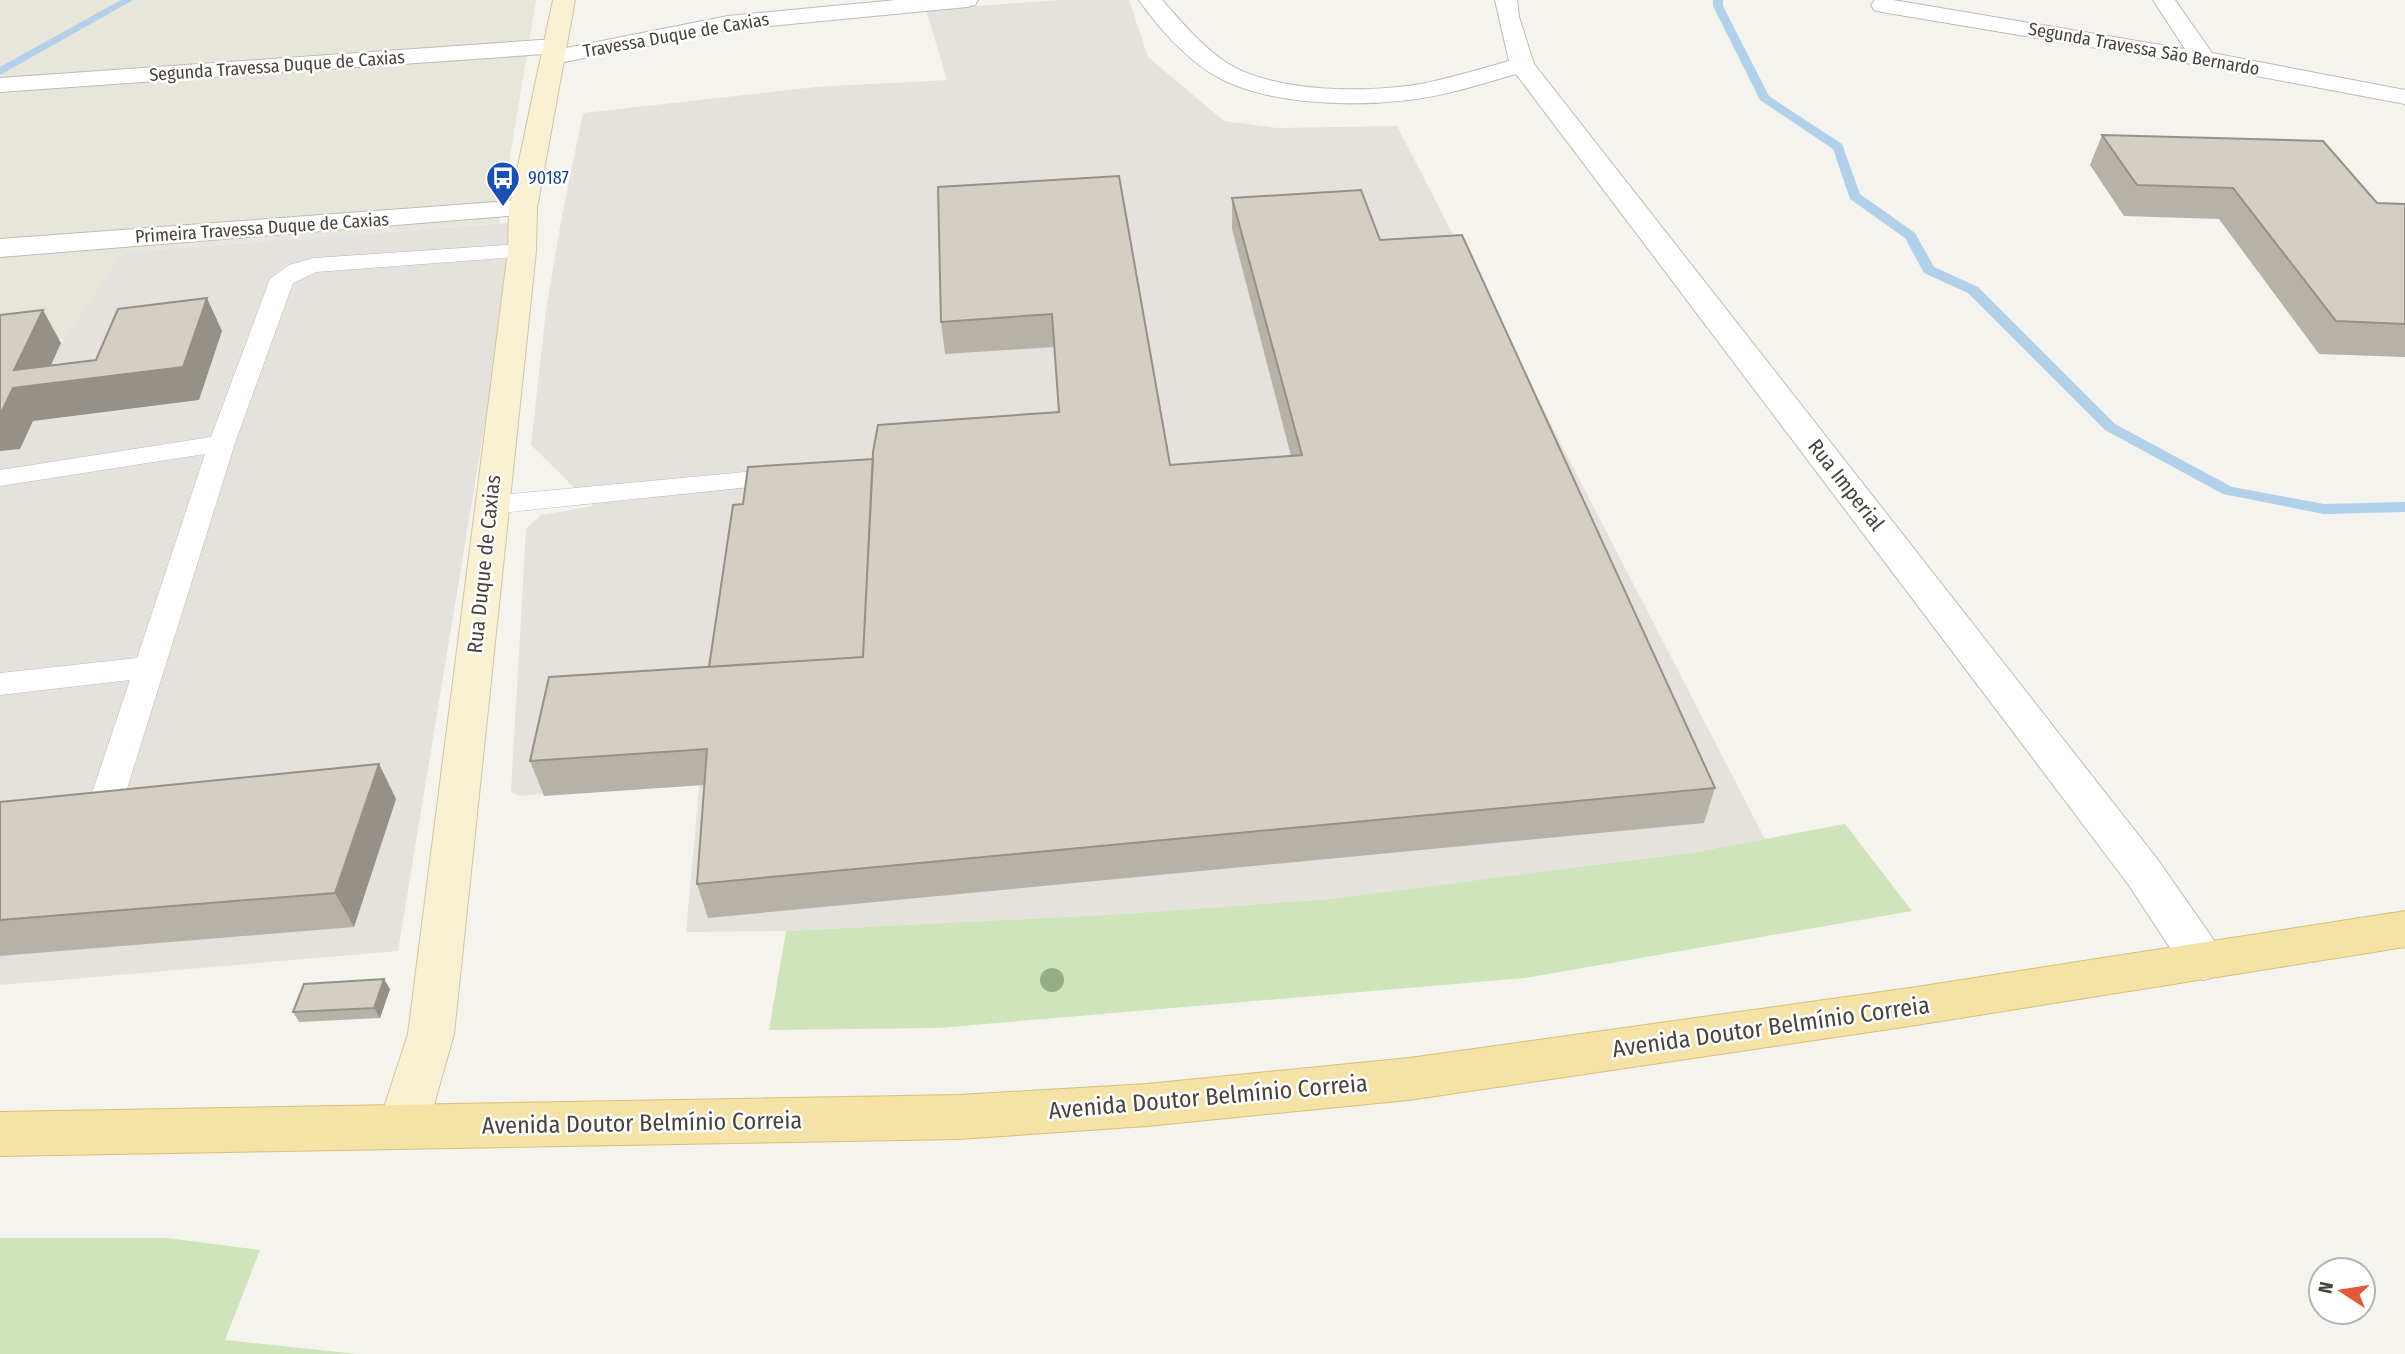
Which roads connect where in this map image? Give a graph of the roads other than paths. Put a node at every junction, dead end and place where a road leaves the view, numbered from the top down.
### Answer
1 (564, 0) edge
2 (967, 0) edge
3 (1150, 0) edge
4 (1506, 0) edge
5 (2164, 0) edge
6 (1882, 5) dead end
7 (554, 52) junction
8 (2204, 59) junction
9 (1522, 65) junction
10 (0, 85) edge
11 (2405, 97) edge
12 (523, 208) junction
13 (0, 248) edge
14 (522, 251) junction
15 (222, 443) junction
16 (814, 473) edge
17 (0, 478) edge
18 (490, 505) junction
19 (149, 667) junction
20 (0, 684) edge
21 (103, 811) edge
22 (2405, 929) edge
23 (2204, 962) junction
24 (403, 1126) junction
25 (0, 1134) edge

1 - 7 street, Rua Duque de Caxias
2 - 7 street, Travessa Duque de Caxias
3 - 9 street
4 - 9 street, Rua Imperial
5 - 8 street
6 - 8 street, Segunda Travessa São Bernardo
7 - 10 street, Segunda Travessa Duque de Caxias
7 - 12 street, Rua Duque de Caxias
8 - 11 street, Segunda Travessa São Bernardo
9 - 23 street, Rua Imperial
12 - 13 street, Primeira Travessa Duque de Caxias
12 - 14 street, Rua Duque de Caxias
14 - 15 lane
14 - 18 street, Rua Duque de Caxias
15 - 17 lane
15 - 19 lane
16 - 18 lane
18 - 24 street, Rua Duque de Caxias
19 - 20 lane
19 - 21 lane
22 - 23 main road, Avenida Doutor Belmínio Correia
23 - 24 main road, Avenida Doutor Belmínio Correia
24 - 25 main road, Avenida Doutor Belmínio Correia

